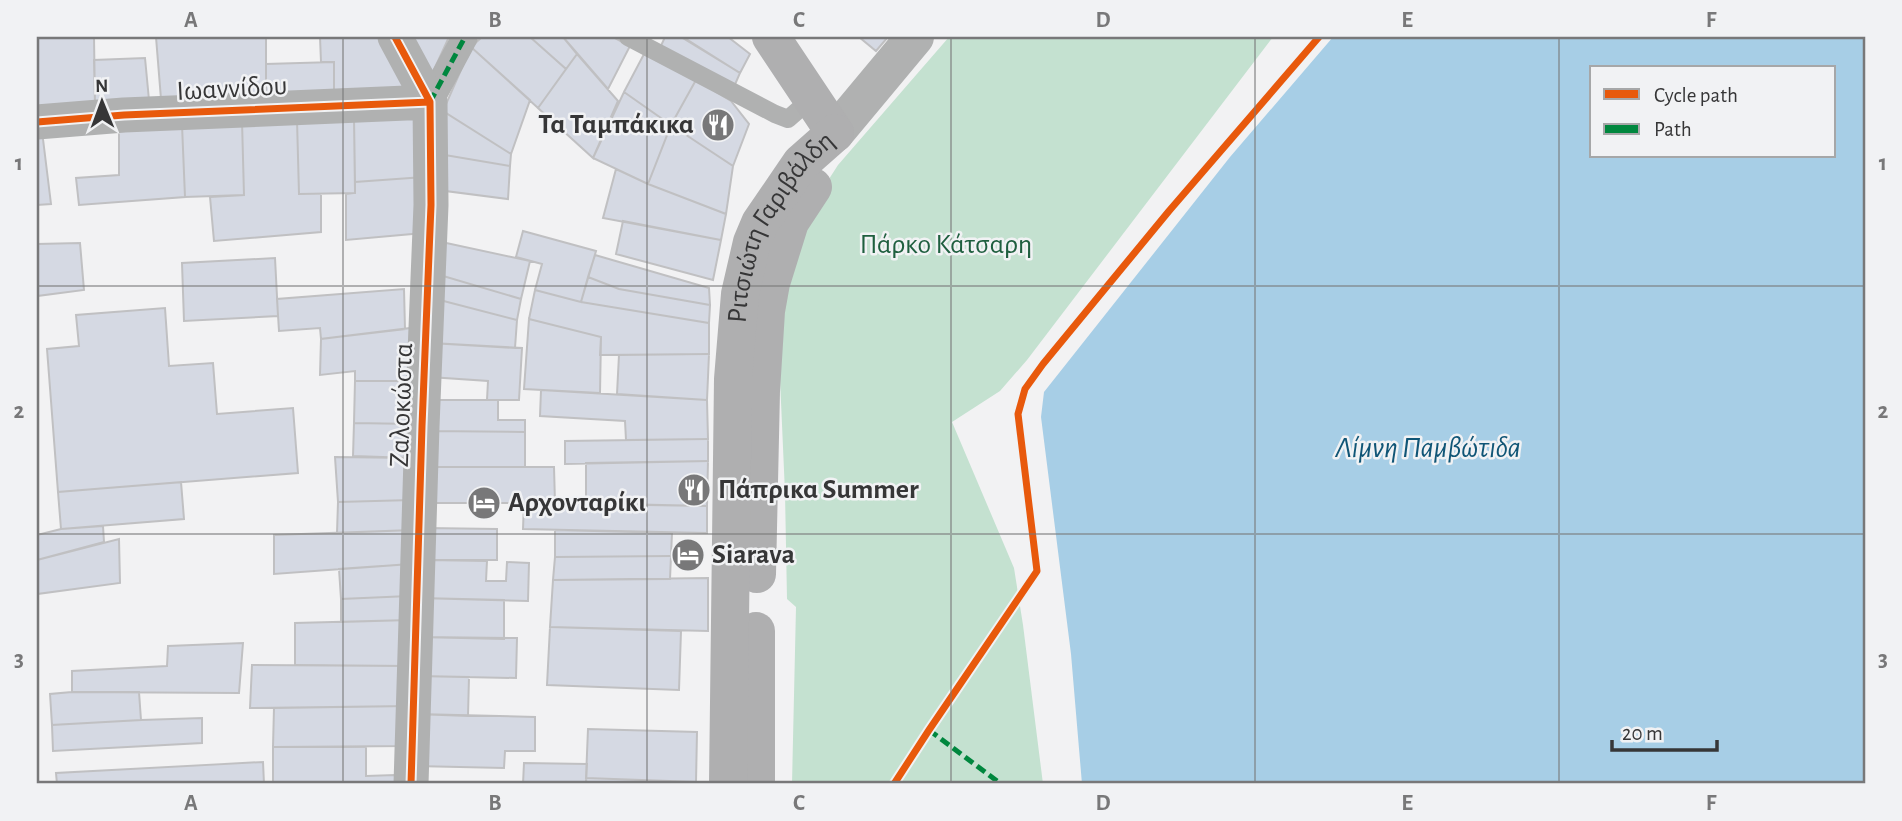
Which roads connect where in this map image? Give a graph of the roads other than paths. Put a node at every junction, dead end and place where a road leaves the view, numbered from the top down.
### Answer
1 (395, 37) edge
2 (465, 37) edge
3 (628, 37) edge
4 (771, 37) edge
5 (915, 37) edge
6 (812, 97) junction
7 (430, 102) junction
8 (37, 122) edge
9 (835, 133) junction
10 (411, 784) edge
11 (728, 784) edge
12 (757, 784) edge

1 - 7 street, Ζαλοκώστα
2 - 7 street
3 - 6 lane
4 - 6 main road
5 - 9 street
6 - 9 main road
7 - 8 street, Ιωαννίδου
7 - 10 street, Ζαλοκώστα
9 - 11 main road, Ριτσιώτη Γαριβάλδη
9 - 12 main road, Ριτσιώτη Γαριβάλδη

